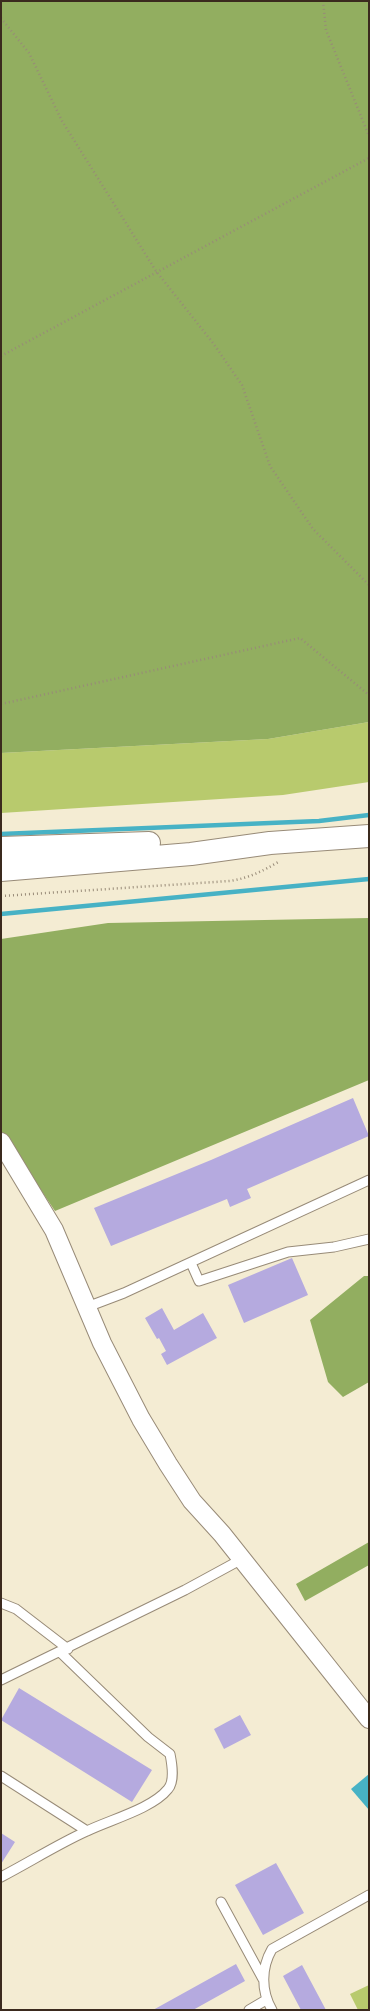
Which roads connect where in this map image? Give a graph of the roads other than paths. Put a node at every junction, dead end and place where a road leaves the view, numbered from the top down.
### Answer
1 (369, 836) edge
2 (270, 843) junction
3 (1, 848) edge
4 (1, 870) edge
5 (1, 1142) edge
6 (369, 1180) edge
7 (369, 1239) edge
8 (191, 1263) junction
9 (87, 1307) junction
10 (242, 1560) junction
11 (1, 1603) edge
12 (64, 1650) junction
13 (1, 1680) edge
14 (369, 1719) edge
15 (1, 1776) edge
16 (86, 1831) junction
17 (1, 1877) edge
18 (369, 1895) edge
19 (221, 1902) dead end
20 (263, 1979) junction
21 (266, 2000) junction
22 (249, 2010) edge
23 (272, 2010) edge

1 - 2 main road
2 - 3 main road
2 - 4 main road
5 - 9 street
6 - 8 lane
7 - 8 lane
8 - 9 lane
9 - 10 street
10 - 12 lane
10 - 14 street
11 - 12 lane
12 - 13 lane
12 - 16 lane
15 - 16 lane
16 - 17 lane
18 - 20 lane
19 - 20 lane
20 - 21 lane
21 - 22 lane
21 - 23 lane

